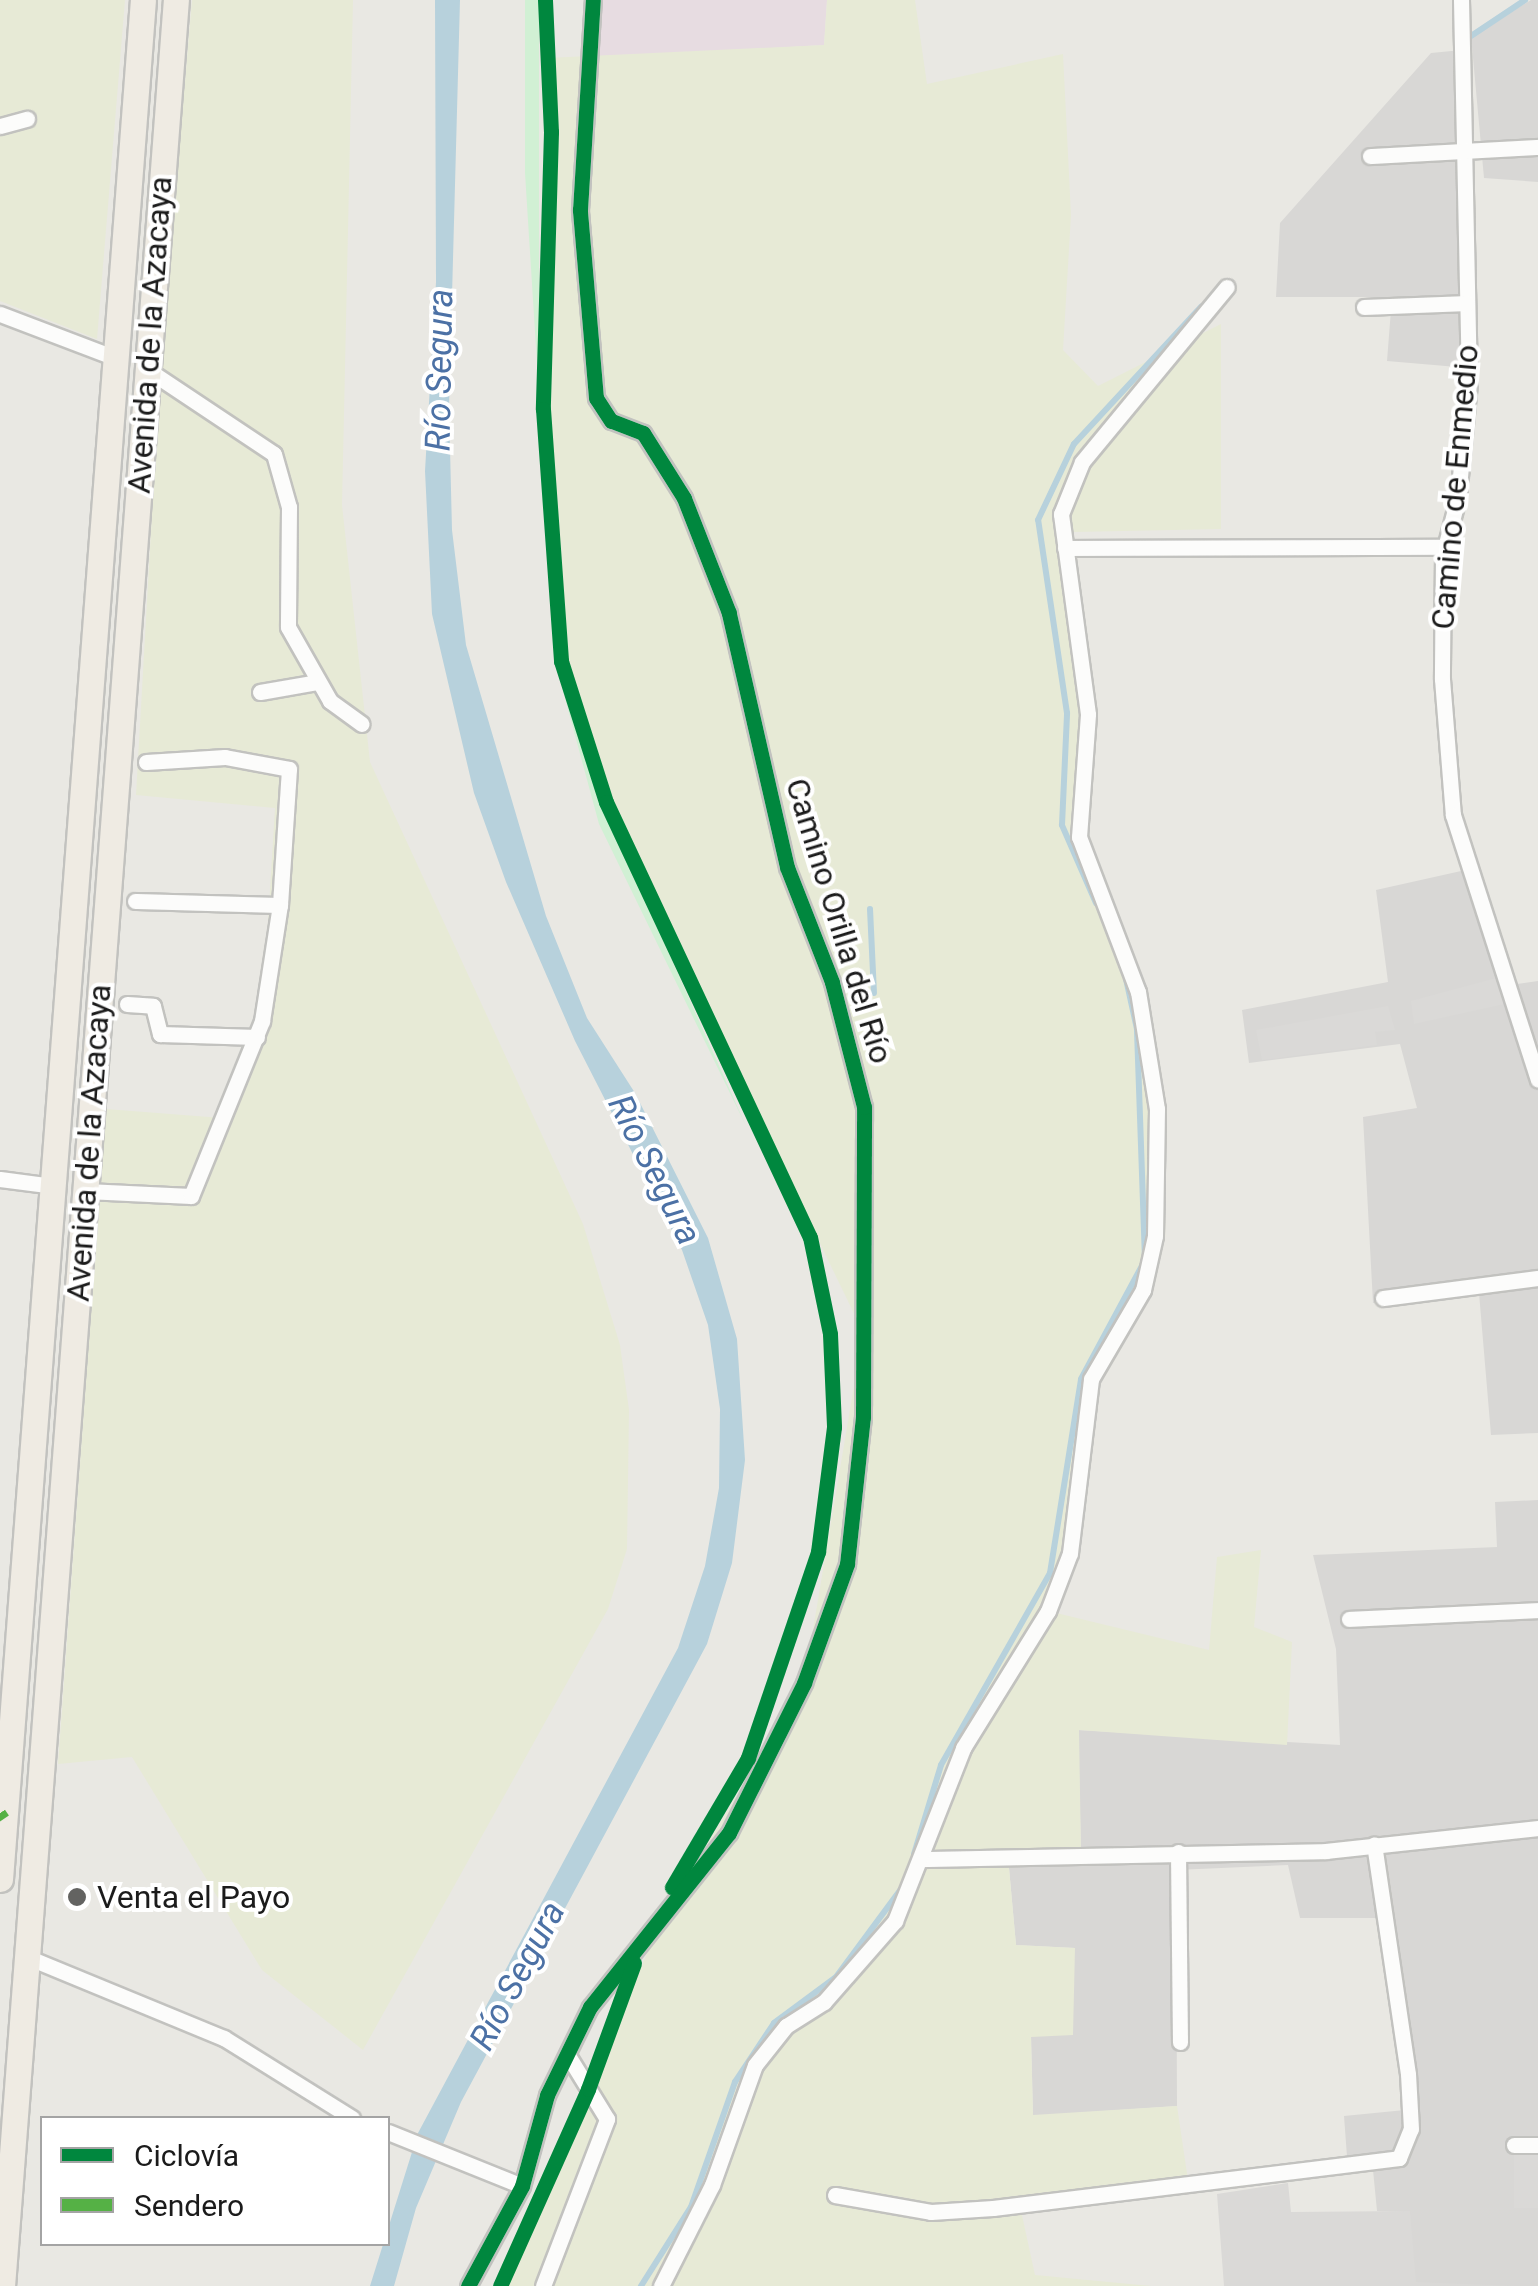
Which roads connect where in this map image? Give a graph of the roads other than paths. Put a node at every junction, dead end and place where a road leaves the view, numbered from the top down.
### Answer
1 (143, 0) edge
2 (176, 0) edge
3 (593, 0) edge
4 (1461, 0) edge
5 (27, 119) dead end
6 (0, 126) edge
7 (1464, 146) junction
8 (1538, 147) edge
9 (1370, 156) dead end
10 (1226, 287) dead end
11 (1467, 303) junction
12 (1364, 307) dead end
13 (0, 314) edge
14 (116, 358) junction
15 (148, 370) junction
16 (1445, 546) junction
17 (1065, 548) junction
18 (318, 682) junction
19 (260, 692) dead end
20 (362, 724) dead end
21 (146, 762) dead end
22 (135, 901) dead end
23 (280, 905) junction
24 (127, 1004) dead end
25 (257, 1037) junction
26 (1538, 1080) edge
27 (0, 1179) edge
28 (53, 1186) junction
29 (86, 1192) junction
30 (1538, 1278) edge
31 (1382, 1298) dead end
32 (1538, 1610) edge
33 (1349, 1619) dead end
34 (1538, 1828) edge
35 (1374, 1845) junction
36 (1178, 1852) junction
37 (923, 1859) junction
38 (0, 1879) edge
39 (28, 1957) junction
40 (1180, 2042) dead end
41 (568, 2054) junction
42 (347, 2116) edge
43 (390, 2133) edge
44 (1514, 2145) dead end
45 (1538, 2145) edge
46 (522, 2186) junction
47 (835, 2195) dead end
48 (2, 2286) edge
49 (468, 2286) edge
50 (543, 2286) edge
51 (662, 2286) edge

1 - 14 main road, Avenida de la Azacaya
2 - 15 main road, Avenida de la Azacaya
3 - 41 street, Camino Orilla del Río
4 - 7 street, Camino de Enmedio
5 - 6 street
7 - 8 street
7 - 9 street
7 - 11 street, Camino de Enmedio
10 - 17 street
11 - 12 street
11 - 16 street, Camino de Enmedio
13 - 14 street
14 - 28 main road, Avenida de la Azacaya
15 - 18 street
15 - 29 main road, Avenida de la Azacaya
16 - 17 street
16 - 26 street, Camino de Enmedio
17 - 37 street
18 - 19 street
18 - 20 street
21 - 23 street
22 - 23 street
23 - 25 street
24 - 25 street
25 - 29 street
27 - 28 street
28 - 38 main road, Avenida de la Azacaya
29 - 39 main road, Avenida de la Azacaya
30 - 31 street
32 - 33 street
34 - 35 street
35 - 36 street
35 - 47 street
36 - 37 street
36 - 40 street
37 - 51 street
39 - 42 street
39 - 48 main road, Avenida de la Azacaya
41 - 46 street, Camino Orilla del Río
41 - 50 street
43 - 46 street
44 - 45 street
46 - 49 street, Camino Orilla del Río

